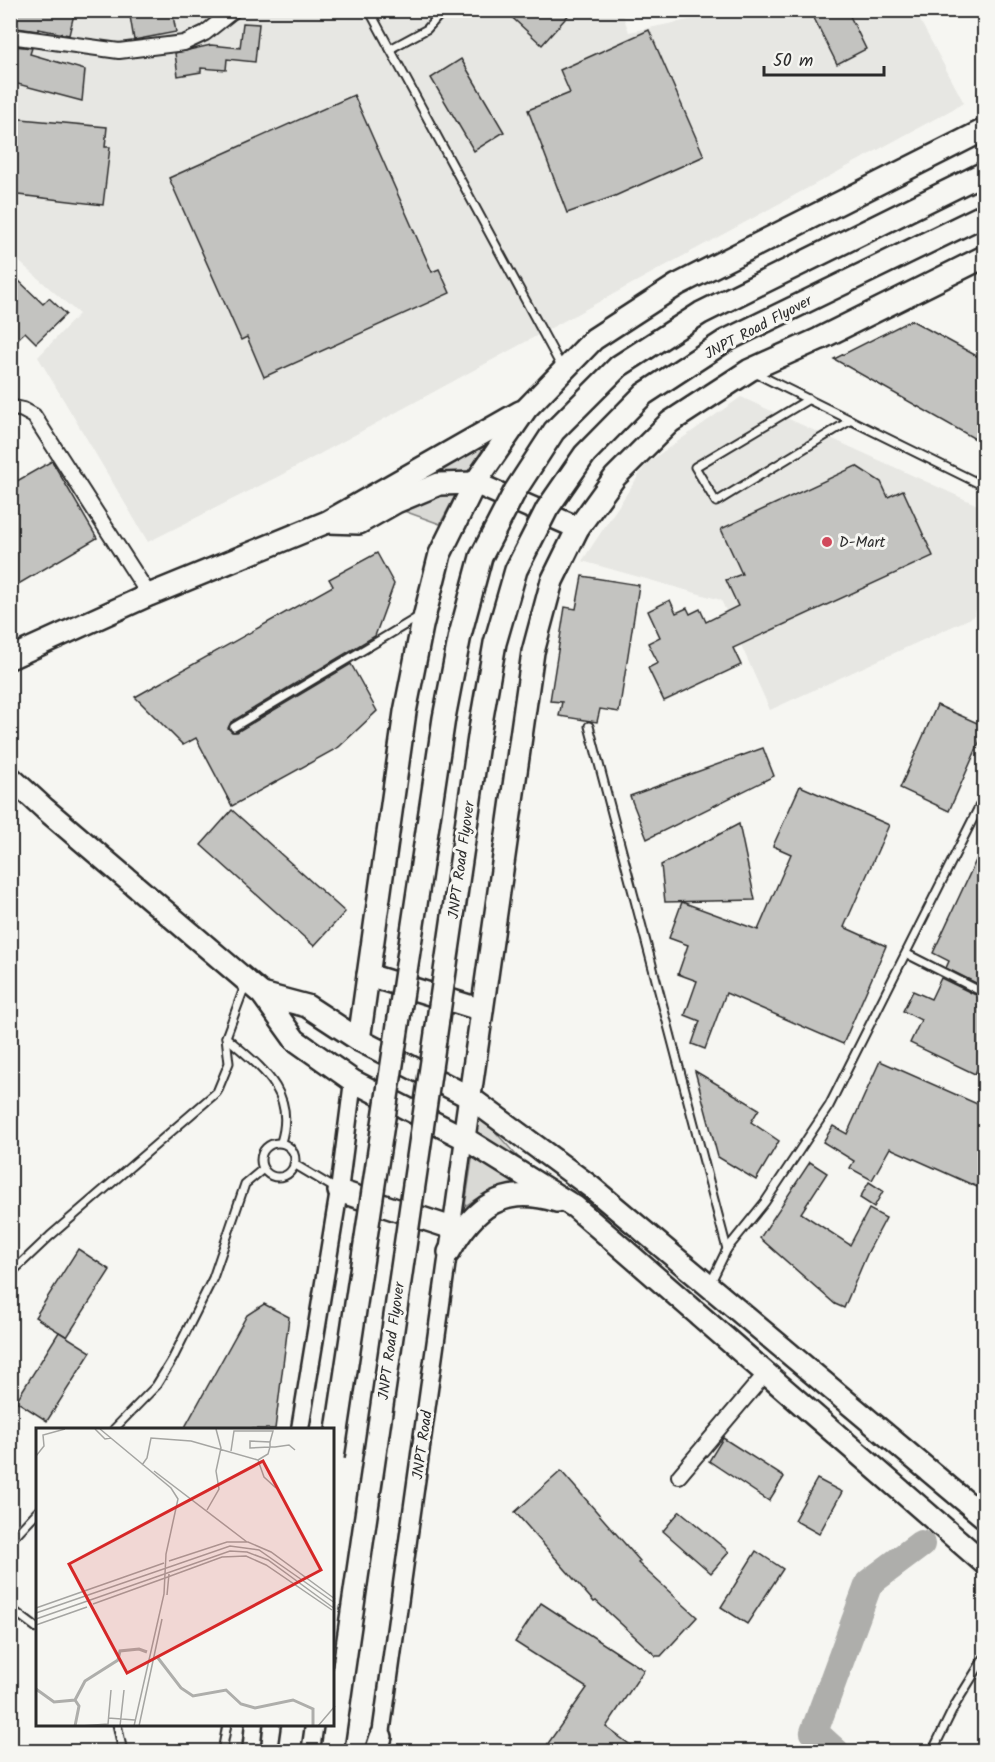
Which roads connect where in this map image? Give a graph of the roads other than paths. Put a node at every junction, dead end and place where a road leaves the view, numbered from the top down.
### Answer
1 (234, 10) edge
2 (369, 10) edge
3 (444, 10) edge
4 (10, 36) edge
5 (390, 49) junction
6 (984, 130) edge
7 (984, 172) edge
8 (984, 214) edge
9 (984, 257) edge
10 (750, 370) junction
11 (563, 371) junction
12 (809, 399) junction
13 (10, 407) edge
14 (526, 409) junction
15 (851, 420) junction
16 (475, 483) junction
17 (984, 486) edge
18 (327, 522) junction
19 (578, 528) junction
20 (149, 595) junction
21 (425, 613) junction
22 (17, 655) edge
23 (10, 669) edge
24 (589, 726) dead end
25 (234, 727) dead end
26 (10, 777) edge
27 (984, 797) edge
28 (907, 954) junction
29 (368, 975) junction
30 (254, 988) junction
31 (984, 993) edge
32 (482, 1010) junction
33 (226, 1037) junction
34 (359, 1040) junction
35 (353, 1081) junction
36 (469, 1097) junction
37 (464, 1138) junction
38 (281, 1143) junction
39 (294, 1164) junction
40 (263, 1169) junction
41 (339, 1191) junction
42 (575, 1207) junction
43 (452, 1228) junction
44 (727, 1249) junction
45 (449, 1252) junction
46 (10, 1274) edge
47 (709, 1286) junction
48 (766, 1373) junction
49 (115, 1428) edge
50 (300, 1428) edge
51 (334, 1450) edge
52 (679, 1476) dead end
53 (36, 1513) edge
54 (984, 1517) edge
55 (10, 1541) edge
56 (984, 1563) edge
57 (10, 1608) edge
58 (36, 1628) edge
59 (984, 1658) edge
60 (117, 1726) edge
61 (227, 1726) edge
62 (254, 1726) edge
63 (293, 1726) edge
64 (379, 1747) edge
65 (123, 1752) edge
66 (222, 1752) edge
67 (250, 1752) edge
68 (289, 1752) edge
69 (332, 1752) edge
70 (932, 1752) edge

1 - 4 street
2 - 5 lane
3 - 5 lane
5 - 11 lane
6 - 11 highway
7 - 51 highway, bridge
8 - 69 highway, JNPT Road Flyover, bridge
9 - 10 highway
10 - 12 lane
10 - 19 highway
11 - 14 highway
12 - 15 lane
12 - 15 lane
13 - 20 street
14 - 16 highway
14 - 18 highway
15 - 17 lane
16 - 18 highway
16 - 19 highway
16 - 21 highway
18 - 20 highway
19 - 32 highway
20 - 22 highway
21 - 25 lane
21 - 29 highway
22 - 23 highway
24 - 44 lane
26 - 30 highway
27 - 28 lane
28 - 31 lane
28 - 44 lane
29 - 32 highway
29 - 34 highway
30 - 33 lane
30 - 34 highway
30 - 35 highway
32 - 36 highway
33 - 38 lane
33 - 46 lane
34 - 36 highway
35 - 37 highway
35 - 41 street
36 - 37 highway
36 - 47 highway
37 - 42 highway
37 - 43 street, JNPT Road
38 - 39 lane
38 - 40 lane
39 - 40 lane
39 - 41 lane
40 - 49 lane
41 - 43 highway
41 - 50 street
42 - 45 highway
42 - 48 highway
43 - 45 street, JNPT Road
44 - 47 lane
45 - 64 street, JNPT Road
47 - 54 highway
48 - 52 street
48 - 56 highway
53 - 55 lane
57 - 58 lane
59 - 70 lane
60 - 65 lane
61 - 66 lane
62 - 67 street
63 - 68 highway

